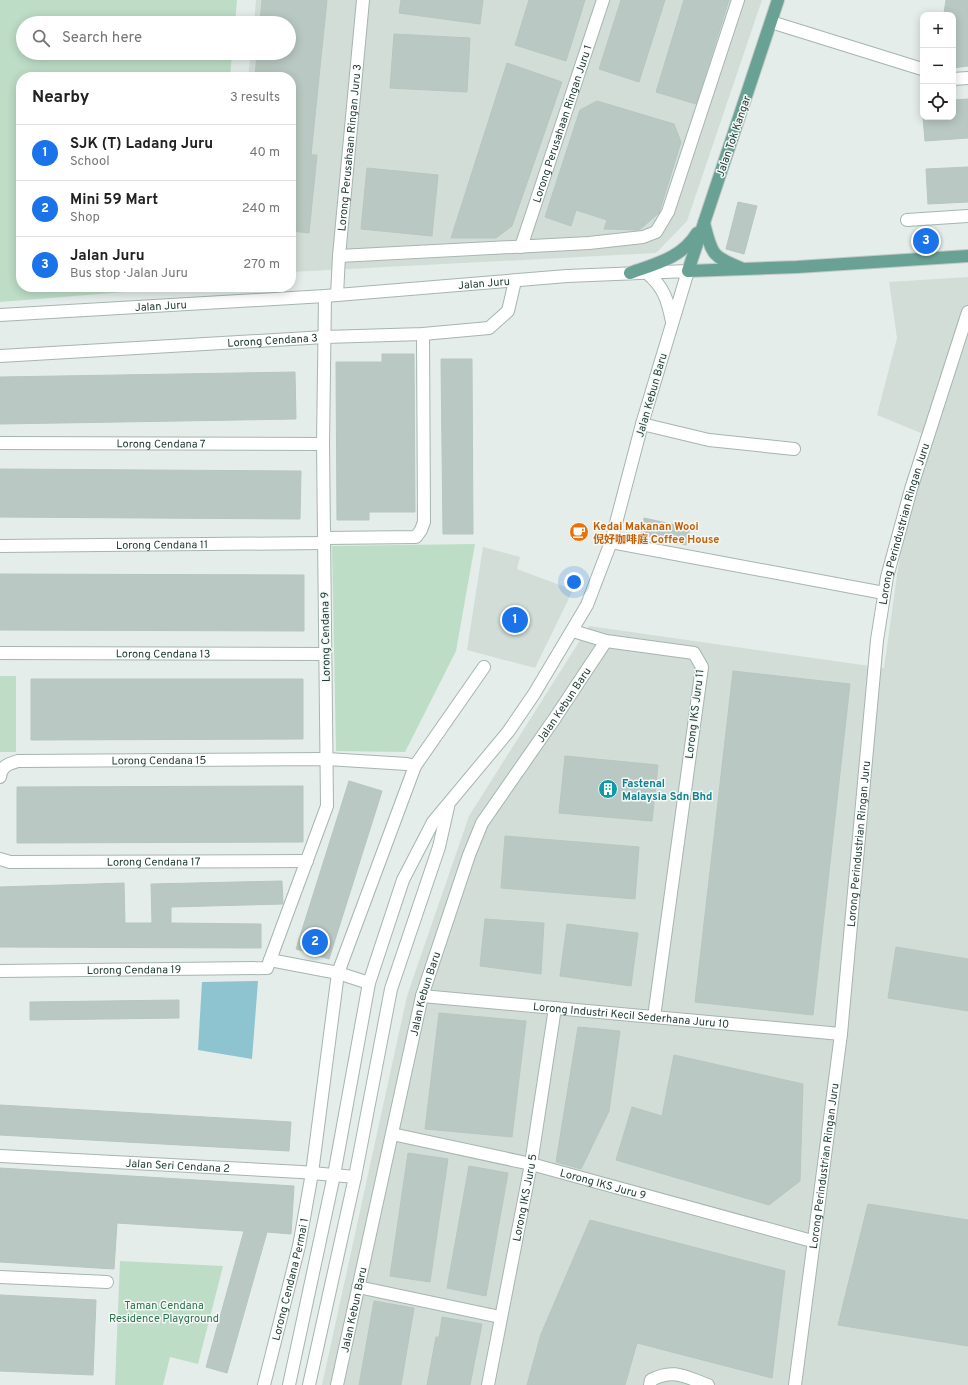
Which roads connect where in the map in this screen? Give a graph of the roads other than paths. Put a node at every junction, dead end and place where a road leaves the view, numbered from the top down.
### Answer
1 (364, 0) edge
2 (603, 0) edge
3 (738, 0) edge
4 (778, 0) edge
5 (771, 22) junction
6 (920, 68) edge
7 (968, 78) edge
8 (956, 79) edge
9 (968, 216) edge
10 (907, 220) dead end
11 (703, 222) junction
12 (520, 247) junction
13 (339, 256) junction
14 (968, 256) edge
15 (746, 270) junction
16 (688, 272) junction
17 (630, 273) junction
18 (648, 273) junction
19 (515, 281) junction
20 (331, 296) junction
21 (968, 312) edge
22 (0, 315) edge
23 (672, 323) junction
24 (422, 334) junction
25 (325, 337) junction
26 (963, 343) edge
27 (0, 356) edge
28 (642, 424) junction
29 (0, 443) edge
30 (323, 444) junction
31 (794, 449) dead end
32 (324, 541) junction
33 (611, 542) junction
34 (0, 546) edge
35 (884, 593) junction
36 (573, 631) junction
37 (606, 641) junction
38 (0, 653) edge
39 (325, 654) junction
40 (484, 667) dead end
41 (327, 759) junction
42 (415, 766) junction
43 (0, 777) edge
44 (448, 806) junction
45 (0, 859) edge
46 (307, 861) junction
47 (269, 964) junction
48 (0, 971) edge
49 (338, 973) junction
50 (369, 983) junction
51 (422, 996) junction
52 (555, 1008) junction
53 (654, 1017) junction
54 (841, 1034) junction
55 (392, 1134) junction
56 (0, 1156) edge
57 (531, 1164) junction
58 (312, 1173) junction
59 (334, 1175) junction
60 (355, 1177) junction
61 (812, 1241) junction
62 (0, 1277) edge
63 (107, 1282) dead end
64 (358, 1288) junction
65 (500, 1317) junction
66 (264, 1385) edge
67 (289, 1385) edge
68 (309, 1385) edge
69 (337, 1385) edge
70 (488, 1385) edge
71 (650, 1385) edge
72 (708, 1385) edge
73 (795, 1385) edge

1 - 13 street, Lorong Perusahaan Ringan Juru 3
2 - 12 street, Lorong Perusahaan Ringan Juru 1
3 - 12 street
4 - 5 main road, Jalan Tok Kangar
5 - 6 street
5 - 11 main road, Jalan Tok Kangar
7 - 8 street
9 - 10 street
11 - 15 main road
11 - 16 main road, Jalan Tok Kangar
11 - 17 main road
12 - 13 street
13 - 20 street, Lorong Perusahaan Ringan Juru 3
14 - 15 main road, Jalan Juru
15 - 16 main road, Jalan Juru
16 - 18 street, Jalan Juru
16 - 23 street, Jalan Kebun Baru
17 - 18 street, Jalan Juru
17 - 19 street, Jalan Juru
18 - 23 street
19 - 20 street, Jalan Juru
19 - 24 street, Lorong Cendana 3
20 - 22 street, Jalan Juru
20 - 25 street, Lorong Cendana 9
21 - 26 street, Lorong Perindustrian Ringan Juru
23 - 28 street, Jalan Kebun Baru
24 - 25 street, Lorong Cendana 3
24 - 32 street, Lorong Cendana 11
25 - 27 street, Lorong Cendana 3
25 - 30 street, Lorong Cendana 9
26 - 35 street, Lorong Perindustrian Ringan Juru
28 - 31 street
28 - 33 street, Jalan Kebun Baru
29 - 30 street, Lorong Cendana 7
30 - 32 street, Lorong Cendana 9
32 - 34 street, Lorong Cendana 11
32 - 39 street, Lorong Cendana 9
33 - 35 street
33 - 36 street, Jalan Kebun Baru
35 - 54 street, Lorong Perindustrian Ringan Juru
36 - 37 street, Lorong IKS Juru 11
36 - 44 street, Jalan Kebun Baru
37 - 51 street, Jalan Kebun Baru
37 - 53 street, Lorong IKS Juru 11
38 - 39 street, Lorong Cendana 13
39 - 41 street, Lorong Cendana 9
40 - 42 street, Lorong Cendana Permai 1
41 - 42 street
41 - 43 street, Lorong Cendana 15
41 - 46 street, Lorong Cendana 9
42 - 49 street, Lorong Cendana Permai 1
44 - 50 street, Jalan Kebun Baru
44 - 60 street, Jalan Kebun Baru
45 - 46 street, Lorong Cendana 17
46 - 47 street, Lorong Cendana 9
47 - 48 street, Lorong Cendana 19
47 - 49 street, Lorong Cendana 19
49 - 50 street, Lorong Cendana 19
49 - 58 street, Lorong Cendana Permai 1
50 - 59 street, Jalan Kebun Baru
51 - 52 street, Lorong Industri Kecil Sederhana Juru 10
51 - 55 street, Jalan Kebun Baru
52 - 53 street, Lorong Industri Kecil Sederhana Juru 10
52 - 57 street, Lorong IKS Juru 5
53 - 54 street, Lorong Industri Kecil Sederhana Juru 10
54 - 61 street, Lorong Perindustrian Ringan Juru
55 - 57 street, Lorong IKS Juru 9
55 - 64 street, Jalan Kebun Baru
56 - 58 street, Jalan Seri Cendana 2
57 - 61 street, Lorong IKS Juru 9
57 - 65 street, Lorong IKS Juru 5
58 - 59 street, Jalan Seri Cendana 2
58 - 66 street, Lorong Cendana Permai 1
59 - 60 street, Jalan Seri Cendana 2
59 - 67 street, Jalan Kebun Baru
60 - 68 street, Jalan Kebun Baru
61 - 73 street, Lorong Perindustrian Ringan Juru
62 - 63 street
64 - 65 street
64 - 69 street, Jalan Kebun Baru
65 - 70 street, Lorong IKS Juru 5
71 - 72 street

